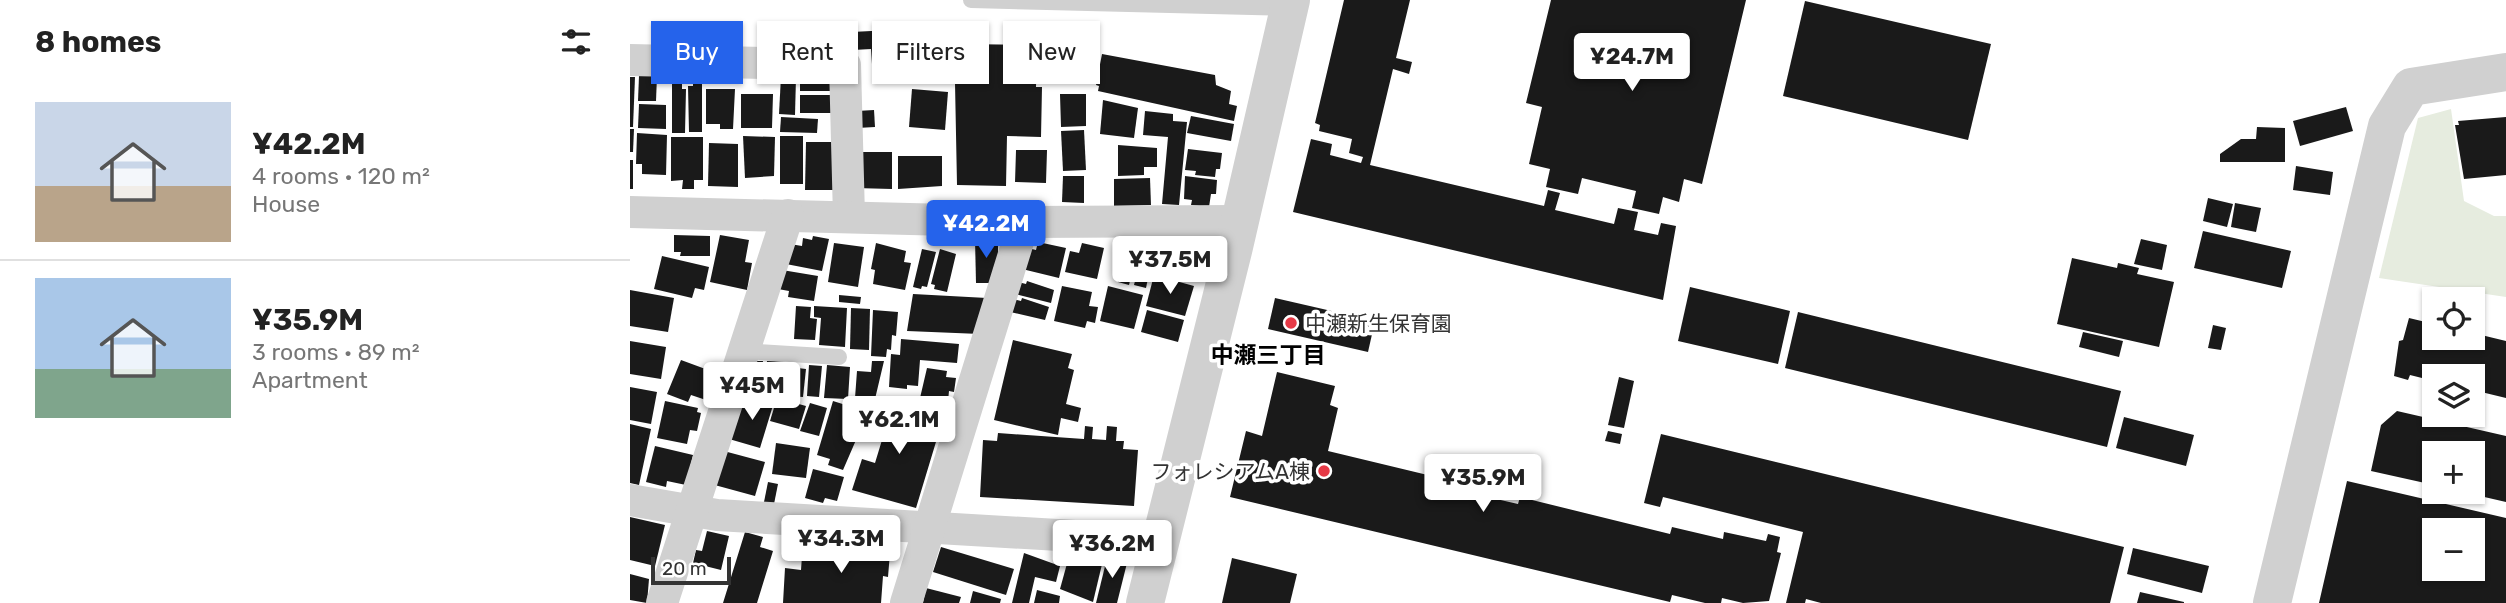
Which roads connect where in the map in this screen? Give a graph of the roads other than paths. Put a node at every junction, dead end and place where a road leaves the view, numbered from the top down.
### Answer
1 (971, 0) edge
2 (1062, 1) edge
3 (1290, 4) edge
4 (630, 60) edge
5 (2506, 72) edge
6 (630, 212) edge
7 (788, 215) junction
8 (849, 217) junction
9 (1239, 221) junction
10 (1024, 222) junction
11 (743, 351) junction
12 (839, 357) dead end
13 (630, 500) edge
14 (691, 511) junction
15 (931, 526) junction
16 (1160, 541) junction
17 (662, 603) edge
18 (906, 603) edge
19 (1145, 603) edge
20 (2272, 603) edge

1 - 2 lane
2 - 3 lane
3 - 9 street
4 - 8 street
5 - 20 street
6 - 7 street
7 - 8 street
7 - 11 street
8 - 10 street
9 - 10 street
9 - 16 street
10 - 15 street
11 - 12 lane
11 - 14 street
13 - 14 street
14 - 15 street
14 - 17 street
15 - 16 street
15 - 18 street
16 - 19 street

